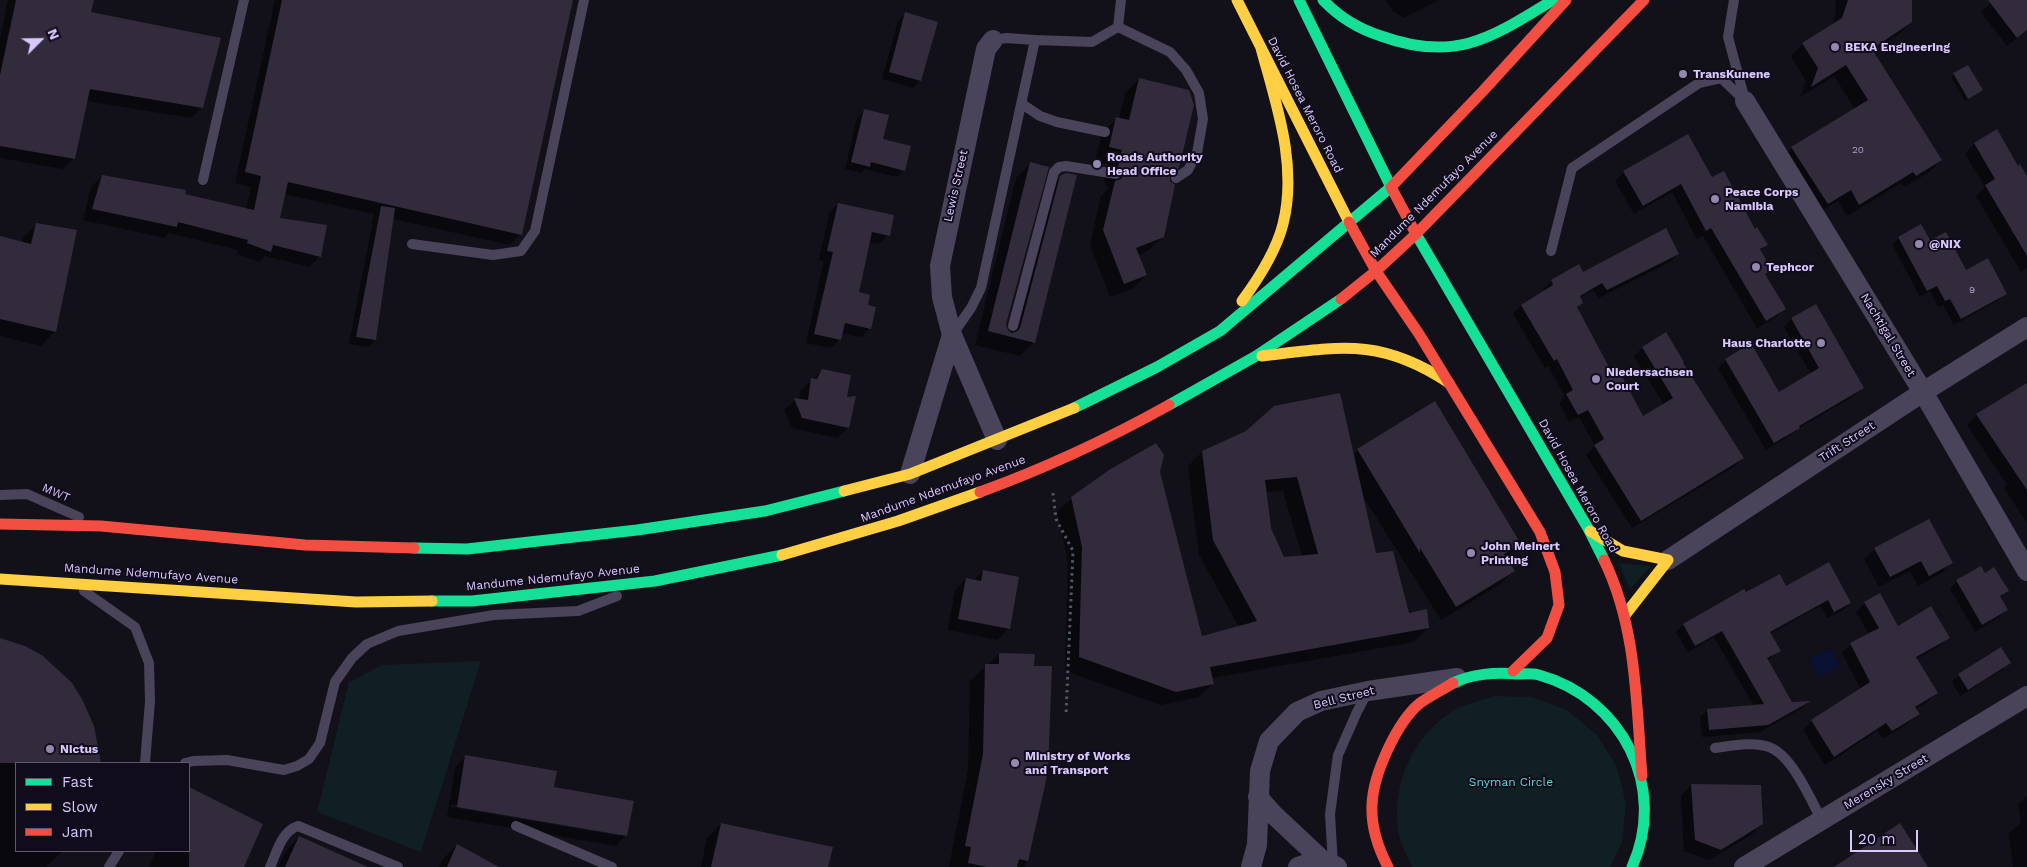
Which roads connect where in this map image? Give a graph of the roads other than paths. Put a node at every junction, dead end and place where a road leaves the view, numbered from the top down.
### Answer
1 (244, 0) edge
2 (584, 0) edge
3 (1121, 0) edge
4 (1237, 0) edge
5 (1299, 0) edge
6 (1324, 0) edge
7 (1553, 0) edge
8 (1566, 0) edge
9 (1644, 0) edge
10 (1734, 0) edge
11 (1118, 27) junction
12 (993, 40) joint
13 (1035, 40) junction
14 (1261, 48) junction
15 (1745, 101) junction
16 (1022, 104) junction
17 (1105, 132) dead end
18 (1116, 174) dead end
19 (1176, 178) dead end
20 (203, 180) dead end
21 (1391, 187) junction
22 (1349, 222) junction
23 (1416, 234) junction
24 (412, 244) dead end
25 (1551, 251) dead end
26 (1376, 271) junction
27 (1013, 326) dead end
28 (2027, 327) edge
29 (1220, 330) junction
30 (952, 335) junction
31 (1256, 356) junction
32 (1449, 383) junction
33 (1923, 392) junction
34 (997, 440) junction
35 (910, 474) junction
36 (0, 495) edge
37 (0, 524) edge
38 (101, 526) junction
39 (1588, 530) junction
40 (1668, 560) junction
41 (2027, 572) edge
42 (0, 579) edge
43 (655, 581) junction
44 (72, 583) junction
45 (1625, 615) junction
46 (1513, 670) junction
47 (1470, 676) junction
48 (1368, 691) junction
49 (2027, 696) edge
50 (1715, 748) dead end
51 (145, 762) edge
52 (189, 762) edge
53 (1642, 776) junction
54 (1258, 797) junction
55 (1646, 805) junction
56 (1822, 821) junction
57 (516, 826) dead end
58 (1651, 845) dead end
59 (119, 852) edge
60 (1330, 864) edge
61 (109, 867) edge
62 (270, 867) edge
63 (398, 867) edge
64 (612, 867) edge
65 (1251, 867) edge
66 (1298, 867) edge
67 (1388, 867) edge
68 (1632, 867) edge
69 (1744, 867) edge

1 - 20 lane
2 - 24 lane
3 - 11 lane
4 - 14 main road, David Hosea Meroro Road
5 - 21 main road
6 - 7 main road
8 - 21 main road, Mandume Ndemufayo Avenue
9 - 23 main road, Mandume Ndemufayo Avenue
10 - 15 lane
11 - 13 lane
11 - 19 lane
12 - 13 lane
12 - 30 street, Lewis Street
13 - 16 lane
14 - 22 main road, David Hosea Meroro Road
14 - 29 main road
15 - 25 lane
15 - 33 street, Nachtigal Street
16 - 17 lane
16 - 30 lane
18 - 27 lane
21 - 22 main road, Mandume Ndemufayo Avenue
21 - 23 main road, David Hosea Meroro Road
22 - 26 main road, David Hosea Meroro Road
22 - 29 main road, Mandume Ndemufayo Avenue
23 - 26 main road, Mandume Ndemufayo Avenue
23 - 39 main road, David Hosea Meroro Road
26 - 31 main road, Mandume Ndemufayo Avenue
26 - 32 main road
28 - 33 street, Trift Street
29 - 34 main road, Mandume Ndemufayo Avenue
30 - 34 street, Lewis Street
30 - 35 street
31 - 32 main road
31 - 43 main road, Mandume Ndemufayo Avenue
32 - 46 main road
33 - 40 street, Trift Street
33 - 41 street, Nachtigal Street
34 - 35 main road, Mandume Ndemufayo Avenue
35 - 38 main road, Mandume Ndemufayo Avenue
36 - 38 lane, MWT
37 - 38 main road, Mandume Ndemufayo Avenue
39 - 40 main road
39 - 45 main road, David Hosea Meroro Road
40 - 45 main road
42 - 44 main road, Mandume Ndemufayo Avenue
43 - 44 main road, Mandume Ndemufayo Avenue
43 - 52 lane
44 - 51 lane
45 - 53 main road, David Hosea Meroro Road
46 - 47 main road
46 - 53 main road
47 - 48 street, Bell Street
47 - 67 main road
48 - 54 street, Bell Street
48 - 60 lane
49 - 56 street, Merensky Street
50 - 56 lane
53 - 55 main road
54 - 60 street
54 - 65 street, Bell Street
55 - 58 main road
55 - 68 main road
56 - 69 street, Merensky Street
57 - 64 lane
59 - 61 lane
60 - 66 street
62 - 63 lane

